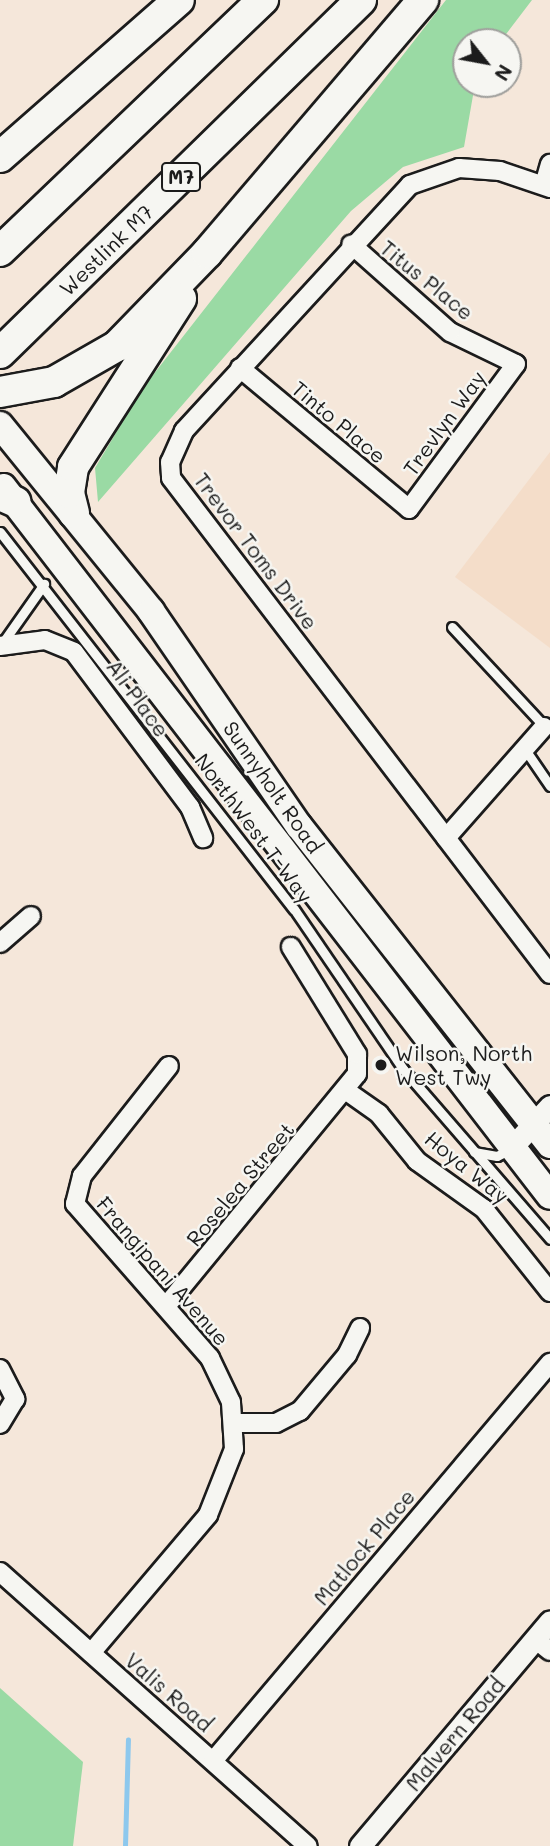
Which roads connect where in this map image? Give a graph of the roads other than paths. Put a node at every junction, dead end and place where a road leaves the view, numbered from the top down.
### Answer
1 (179, 0) edge
2 (263, 0) edge
3 (362, 0) edge
4 (423, 0) edge
5 (0, 157) edge
6 (550, 164) edge
7 (547, 187) edge
8 (351, 244) junction
9 (0, 251) edge
10 (207, 253) junction
11 (0, 353) edge
12 (516, 364) joint
13 (240, 368) junction
14 (0, 392) edge
15 (0, 425) edge
16 (5, 493) edge
17 (409, 509) joint
18 (74, 513) junction
19 (0, 532) edge
20 (44, 584) junction
21 (452, 626) dead end
22 (0, 646) edge
23 (547, 726) edge
24 (524, 748) junction
25 (550, 786) edge
26 (203, 838) dead end
27 (446, 838) junction
28 (31, 916) dead end
29 (0, 943) edge
30 (291, 947) dead end
31 (550, 974) edge
32 (169, 1066) dead end
33 (348, 1092) junction
34 (542, 1114) edge
35 (550, 1145) edge
36 (512, 1147) junction
37 (472, 1151) junction
38 (550, 1196) edge
39 (550, 1239) edge
40 (550, 1292) edge
41 (167, 1305) junction
42 (359, 1328) dead end
43 (550, 1363) edge
44 (0, 1369) edge
45 (236, 1423) junction
46 (0, 1424) edge
47 (0, 1572) edge
48 (550, 1621) edge
49 (542, 1645) edge
50 (91, 1653) junction
51 (213, 1761) junction
52 (308, 1846) edge
53 (360, 1846) edge

1 - 5 highway
2 - 9 highway
3 - 11 highway, Westlink M7 / M7
4 - 10 highway
6 - 7 street
7 - 8 street, Trevor Toms Drive
8 - 12 street, Titus Place
8 - 13 street, Trevor Toms Drive
10 - 14 highway
10 - 18 highway
12 - 17 street, Trevlyn Way
13 - 17 street, Tinto Place
13 - 27 street, Trevor Toms Drive
15 - 18 main road, Sunnyholt Road
16 - 36 main road, Sunnyholt Road
18 - 34 main road, Sunnyholt Road
19 - 20 lane, NorthWest T-Way
20 - 22 lane
20 - 37 lane, NorthWest T-Way
21 - 23 lane
22 - 26 street, Ali Place
23 - 24 street
24 - 25 lane
24 - 27 street
27 - 31 street, Trevor Toms Drive
28 - 29 street
30 - 33 street
32 - 41 street, Frangipani Avenue
33 - 40 street, Hoya Way
33 - 41 street, Roselea Street
34 - 35 main road, Sunnyholt Road
34 - 36 street
36 - 37 lane
36 - 38 main road, Sunnyholt Road
37 - 39 lane, NorthWest T-Way
41 - 45 street, Frangipani Avenue
42 - 45 street
43 - 51 street, Matlock Place
44 - 46 street
45 - 50 street, Frangipani Avenue
47 - 50 street, Valis Road
48 - 49 street, Malvern Road
49 - 53 street, Malvern Road
50 - 51 street, Valis Road
51 - 52 street, Valis Road

